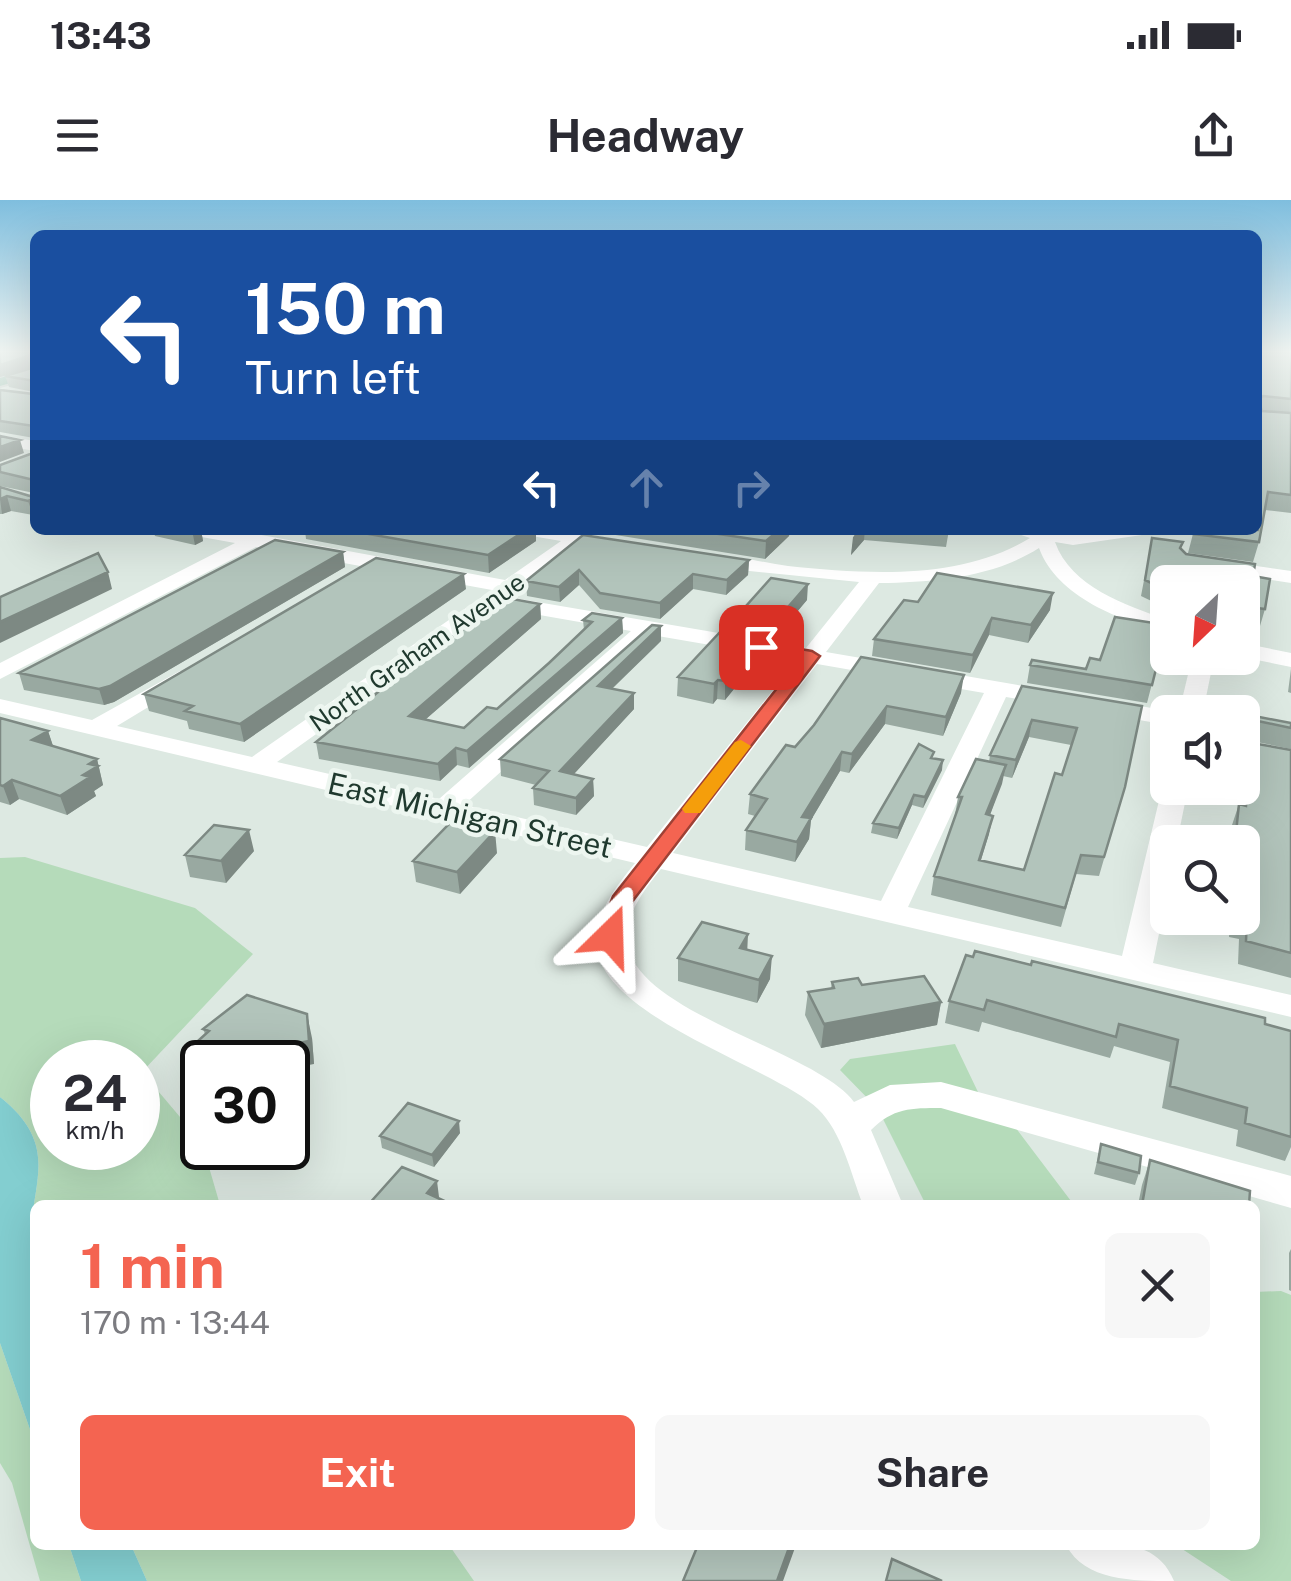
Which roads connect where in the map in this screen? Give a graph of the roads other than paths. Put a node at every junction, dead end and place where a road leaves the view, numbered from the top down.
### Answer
1 (0, 440) edge
2 (30, 445) edge
3 (30, 460) edge
4 (18, 464) edge
5 (217, 535) edge
6 (267, 535) edge
7 (554, 535) edge
8 (1036, 535) edge
9 (1113, 535) edge
10 (1044, 537) junction
11 (577, 539) junction
12 (254, 542) junction
13 (634, 548) edge
14 (692, 558) edge
15 (1189, 562) edge
16 (374, 563) junction
17 (873, 576) junction
18 (1291, 578) edge
19 (341, 583) edge
20 (500, 594) junction
21 (1150, 620) edge
22 (647, 628) junction
23 (1260, 654) edge
24 (812, 656) junction
25 (1291, 660) edge
26 (208, 662) edge
27 (0, 672) edge
28 (998, 688) junction
29 (0, 706) edge
30 (1150, 715) edge
31 (96, 728) junction
32 (1260, 754) edge
33 (1291, 760) edge
34 (257, 765) junction
35 (1171, 805) edge
36 (444, 809) junction
37 (654, 858) junction
38 (890, 913) junction
39 (1135, 969) junction
40 (1291, 1006) edge
41 (850, 1129) junction
42 (1291, 1192) edge
43 (882, 1200) edge
44 (1100, 1550) edge
45 (1148, 1581) edge

1 - 2 street
3 - 4 street
5 - 12 street
6 - 12 street
7 - 11 street
8 - 10 street
9 - 10 street
10 - 17 street
10 - 21 street
11 - 13 street
11 - 20 street, North Graham Avenue
12 - 16 street
12 - 27 street
14 - 17 street
15 - 18 street
16 - 19 street
16 - 20 street
17 - 24 street
20 - 22 street
20 - 34 street, North Graham Avenue
22 - 24 street
22 - 36 street
23 - 25 street
24 - 28 street
24 - 37 street
26 - 31 street
28 - 30 street
28 - 38 street
29 - 31 street, East Michigan Street
31 - 34 street, East Michigan Street
32 - 33 street
34 - 36 street, East Michigan Street
35 - 39 street
36 - 37 street, East Michigan Street
37 - 38 street, East Michigan Street
37 - 41 street
38 - 39 street, East Michigan Street
39 - 40 street, East Michigan Street
41 - 42 street
41 - 43 street
44 - 45 street

